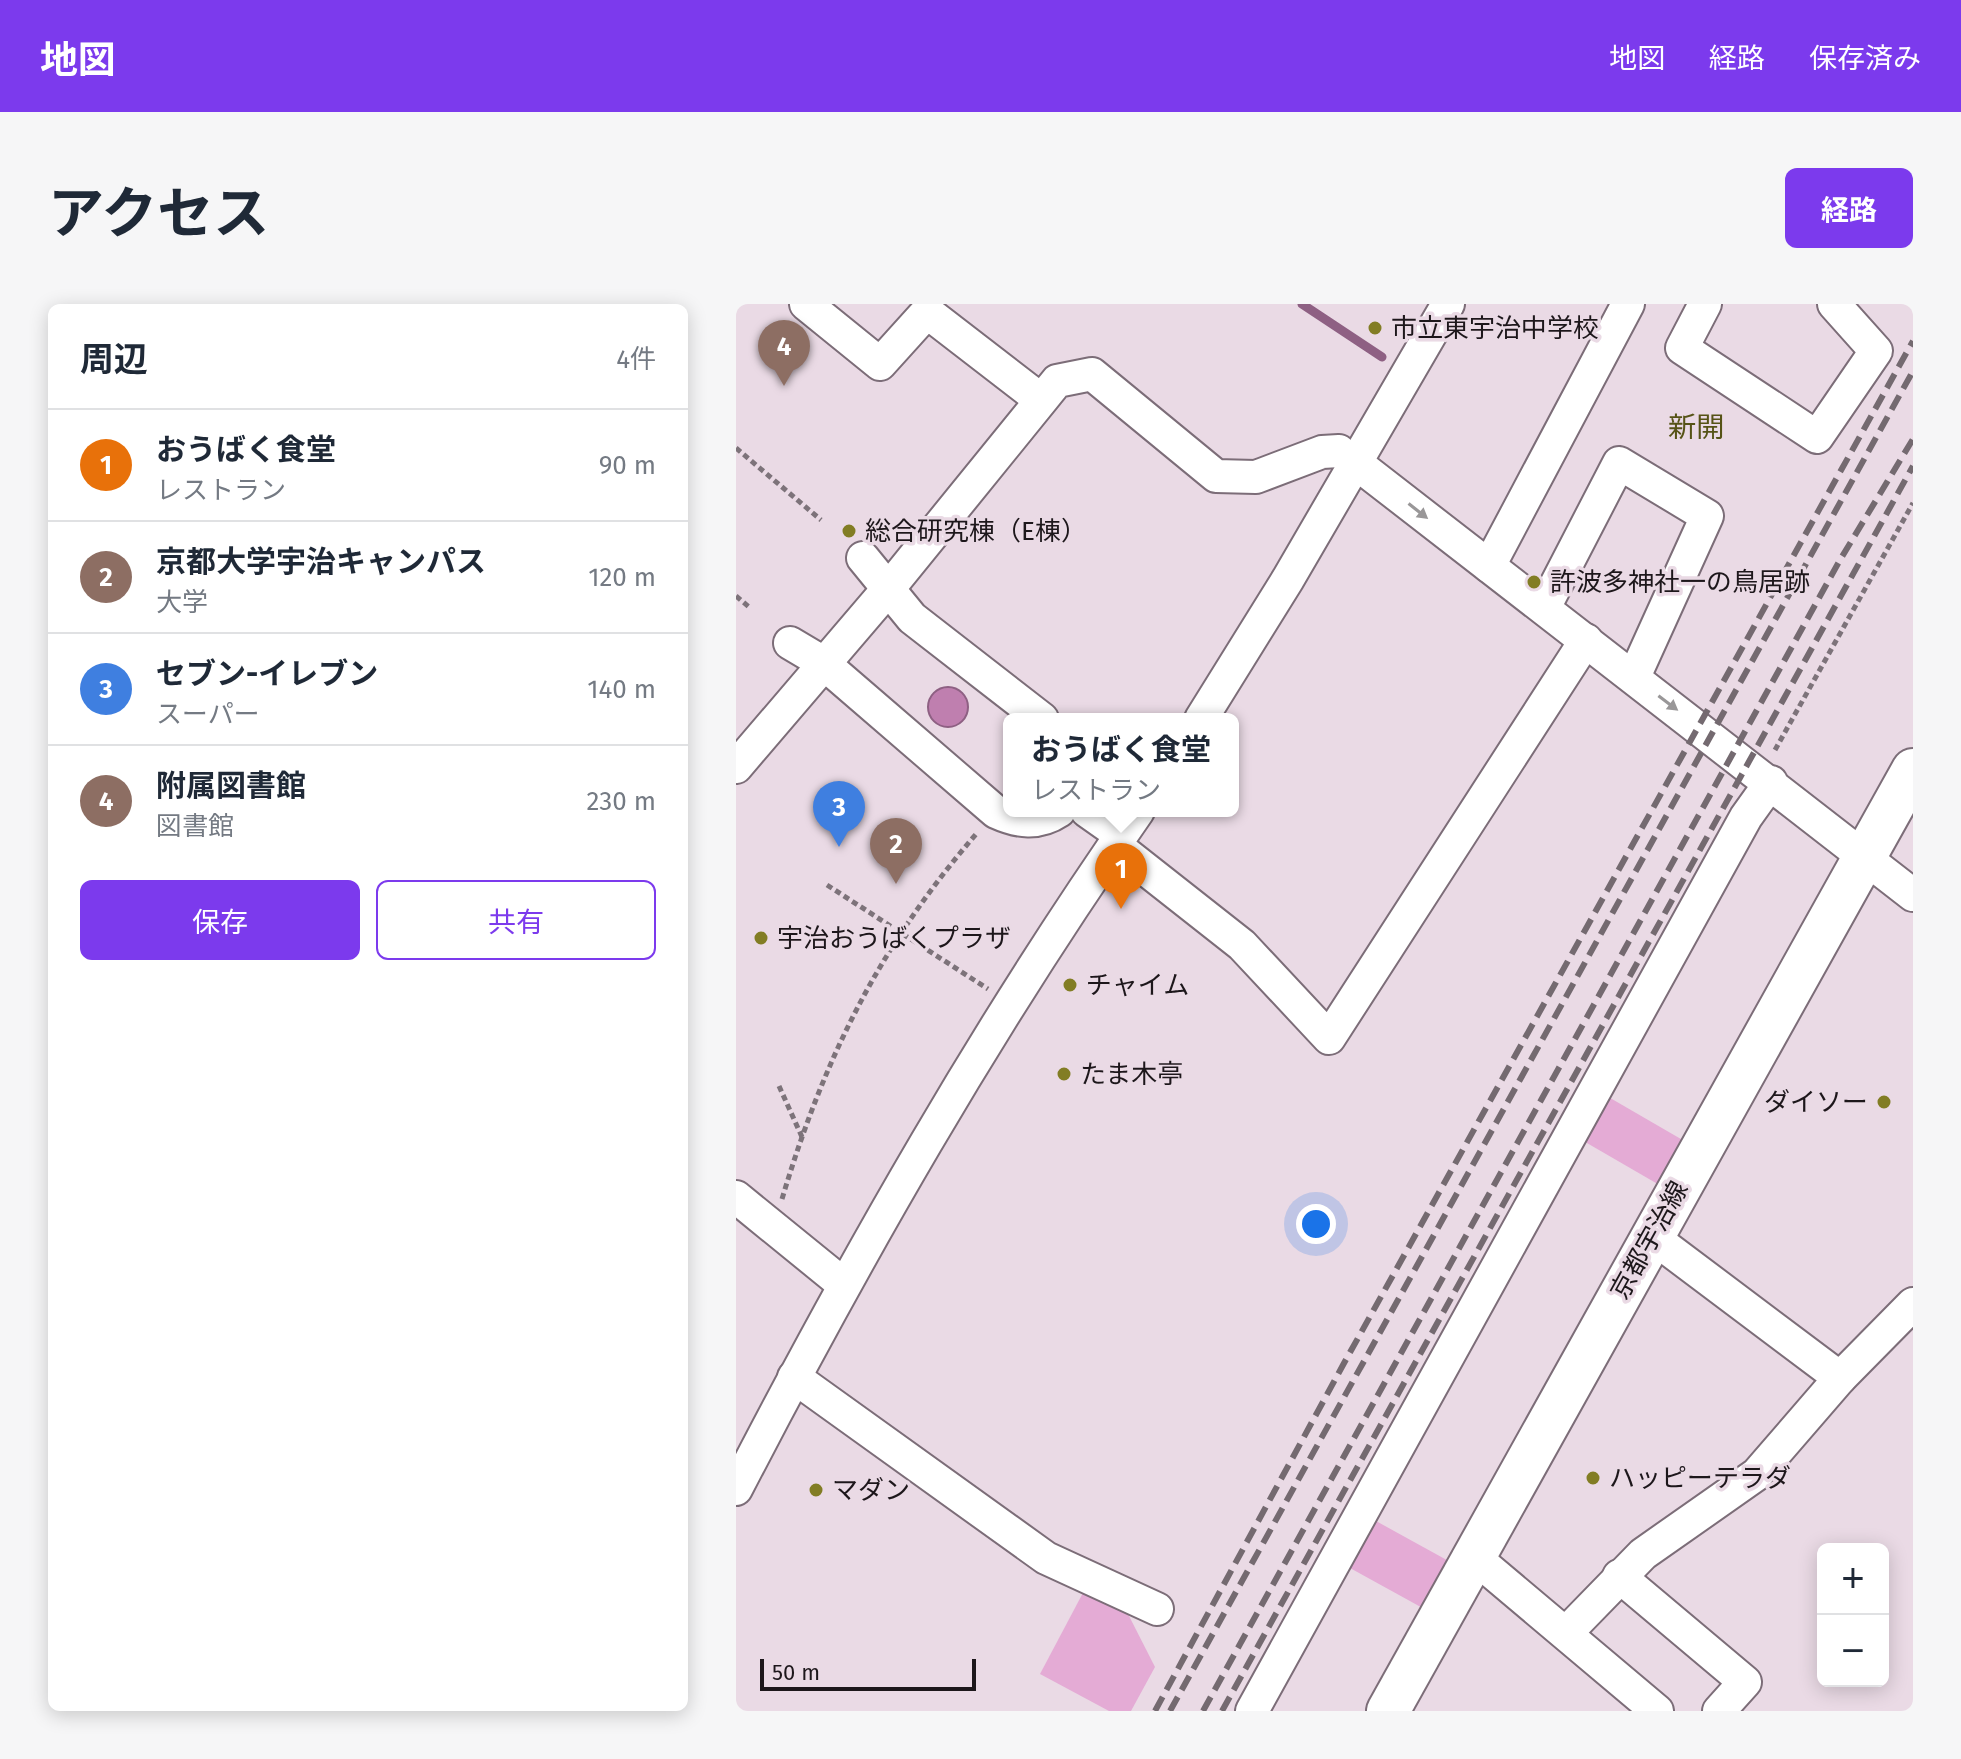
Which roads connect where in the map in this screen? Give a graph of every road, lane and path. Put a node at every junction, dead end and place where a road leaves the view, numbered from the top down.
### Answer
1 (806, 304) edge
2 (1448, 304) edge
3 (1628, 304) edge
4 (1705, 304) edge
5 (1834, 304) edge
6 (1041, 400) junction
7 (736, 448) edge
8 (1348, 457) junction
9 (1913, 503) edge
10 (821, 520) dead end
11 (863, 558) dead end
12 (1489, 566) junction
13 (889, 588) junction
14 (736, 596) edge
15 (749, 607) dead end
16 (1544, 608) junction
17 (1586, 640) junction
18 (790, 643) dead end
19 (822, 662) junction
20 (1634, 677) junction
21 (1034, 713) edge
22 (1204, 713) edge
23 (736, 767) edge
24 (1913, 770) edge
25 (1766, 779) junction
26 (996, 812) junction
27 (1003, 815) edge
28 (1007, 817) edge
29 (1046, 817) edge
30 (1099, 817) edge
31 (1125, 830) edge
32 (1865, 855) junction
33 (827, 885) dead end
34 (1913, 895) edge
35 (899, 932) junction
36 (987, 988) dead end
37 (779, 1086) dead end
38 (802, 1137) junction
39 (736, 1197) edge
40 (773, 1228) junction
41 (1651, 1236) junction
42 (843, 1284) junction
43 (1913, 1304) edge
44 (794, 1377) junction
45 (1840, 1378) junction
46 (736, 1489) edge
47 (1473, 1556) junction
48 (1619, 1576) junction
49 (1157, 1609) dead end
50 (1567, 1632) junction
51 (1252, 1711) edge
52 (1388, 1711) edge
53 (1657, 1711) edge
54 (1719, 1711) edge

1 - 6 street
2 - 8 street
3 - 12 street
4 - 5 street
6 - 8 street
6 - 13 street
7 - 10 path
8 -> 12 street
8 - 22 street
9 - 25 path
11 - 13 street
12 - 16 street
13 - 19 street
13 - 21 street
14 - 15 path
16 - 17 street
16 - 20 street
17 - 20 street
17 - 31 street
18 - 19 street
19 - 23 street
19 - 26 street
20 -> 25 street
24 - 32 main road, 京都宇治線
25 - 32 street
25 - 51 street
26 - 27 street
26 - 35 path
28 - 29 street
30 - 31 street
31 - 42 street
32 - 34 street
32 - 41 main road, 京都宇治線
33 - 35 path
35 - 36 path
35 - 38 path
37 - 38 path
38 - 40 path
39 - 40 street
40 - 42 street
41 - 45 street
41 - 47 main road, 京都宇治線
42 - 44 street
43 - 45 street
44 - 46 street
44 - 49 street
45 - 48 street
47 - 50 street
47 - 52 main road, 京都宇治線
48 - 50 street
48 - 54 street
50 - 53 street

